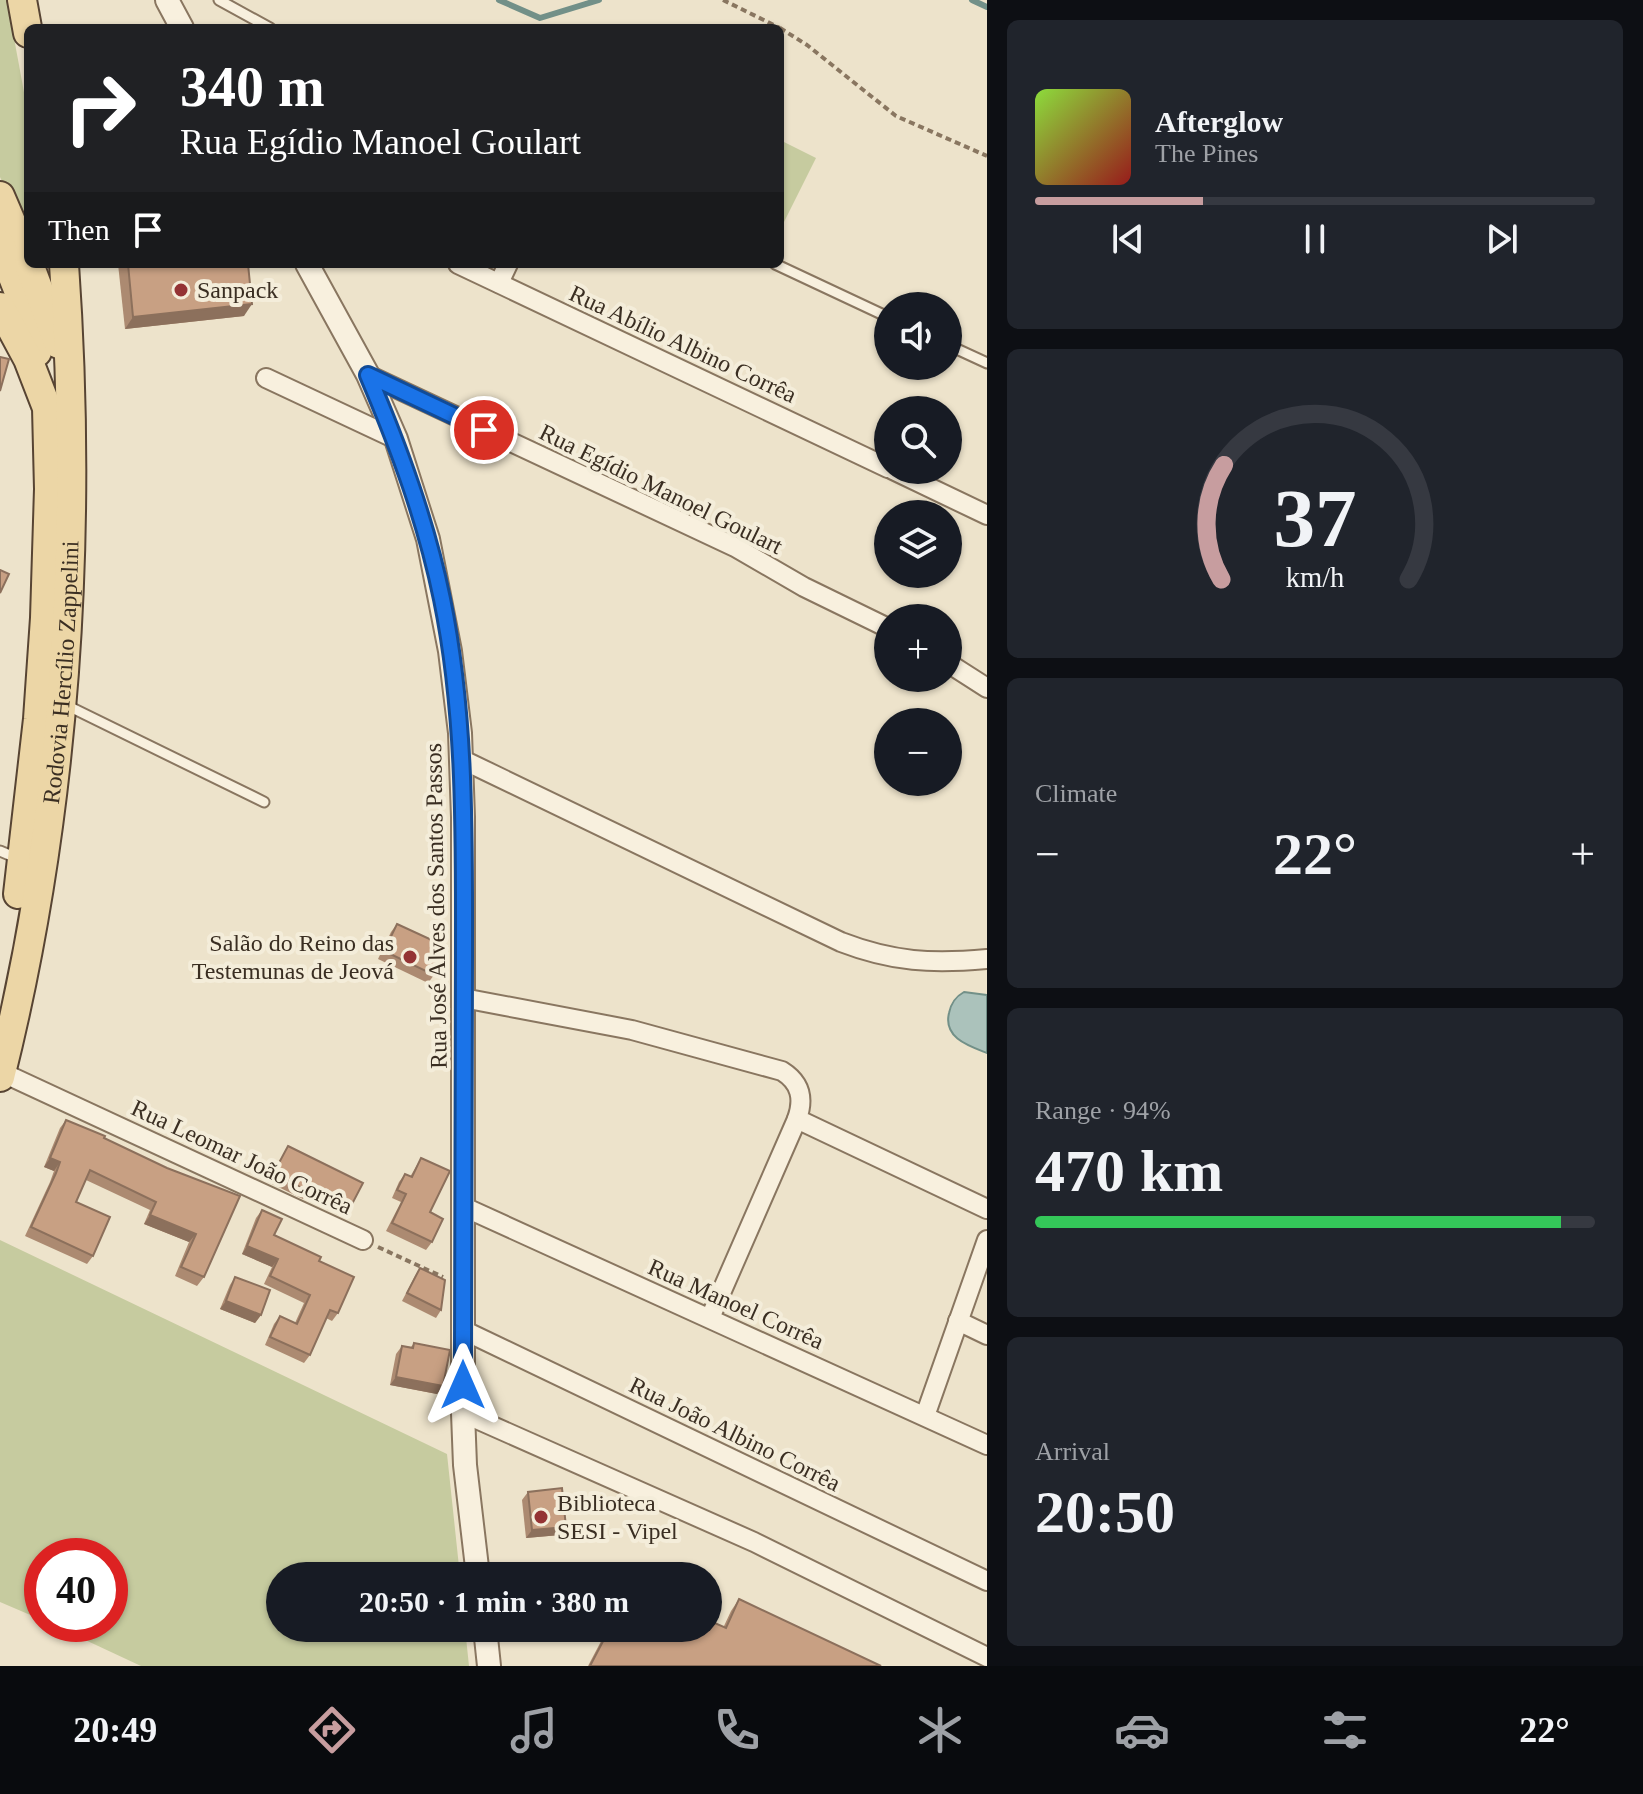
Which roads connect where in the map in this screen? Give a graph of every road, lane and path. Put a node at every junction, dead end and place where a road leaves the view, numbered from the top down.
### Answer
1 (22, 0) edge
2 (167, 0) edge
3 (219, 0) edge
4 (723, 0) edge
5 (26, 24) edge
6 (180, 24) edge
7 (263, 24) edge
8 (772, 24) edge
9 (784, 31) edge
10 (987, 156) edge
11 (0, 196) edge
12 (0, 244) edge
13 (24, 251) edge
14 (31, 268) edge
15 (64, 268) edge
16 (309, 268) edge
17 (467, 268) edge
18 (506, 268) edge
19 (784, 268) edge
20 (499, 283) junction
21 (0, 307) edge
22 (874, 310) edge
23 (962, 351) edge
24 (987, 363) edge
25 (368, 375) junction
26 (266, 378) dead end
27 (70, 391) junction
28 (47, 408) junction
29 (396, 439) junction
30 (874, 461) edge
31 (922, 484) edge
32 (987, 515) edge
33 (874, 621) edge
34 (962, 672) edge
35 (987, 688) edge
36 (60, 702) junction
37 (461, 759) junction
38 (264, 802) dead end
39 (11, 856) edge
40 (987, 959) edge
41 (463, 998) junction
42 (0, 1001) edge
43 (1, 1074) edge
44 (797, 1119) junction
45 (464, 1207) junction
46 (987, 1209) edge
47 (363, 1240) joint
48 (987, 1240) edge
49 (463, 1286) junction
50 (710, 1318) junction
51 (958, 1321) junction
52 (463, 1330) junction
53 (987, 1335) edge
54 (463, 1413) junction
55 (925, 1416) junction
56 (987, 1445) edge
57 (476, 1562) edge
58 (987, 1581) edge
59 (486, 1642) edge
60 (987, 1657) edge
61 (489, 1666) edge

1 - 5 main road
2 - 6 street
3 - 7 lane
4 - 8 path
9 - 10 path
11 - 13 main road
12 - 28 main road
14 - 27 main road
15 - 27 main road, Rodovia Hercílio Zappelini
16 - 25 street, Rua José Alves dos Santos Passos
17 - 20 street, Rua Abílio Albino Corrêa
18 - 20 street
19 - 22 lane
20 - 30 street, Rua Abílio Albino Corrêa
21 - 28 main road, Rodovia Hercílio Zappelini
23 - 24 lane
25 - 29 street, Rua José Alves dos Santos Passos
25 - 33 street, Rua Egídio Manoel Goulart
26 - 29 street
27 - 36 main road, Rodovia Hercílio Zappelini
28 - 39 main road, Rodovia Hercílio Zappelini
29 - 37 street, Rua José Alves dos Santos Passos
31 - 32 street, Rua Abílio Albino Corrêa
34 - 35 street
36 - 38 lane
36 - 43 main road, Rodovia Hercílio Zappelini
37 - 40 street
37 - 41 street, Rua José Alves dos Santos Passos
39 - 42 main road, Rodovia Hercílio Zappelini
41 - 44 street
41 - 45 street, Rua José Alves dos Santos Passos
43 - 47 street, Rua Leomar João Corrêa
44 - 46 street
44 - 50 street
45 - 49 street, Rua José Alves dos Santos Passos
45 - 50 street, Rua Manoel Corrêa
47 - 49 path, Rua Leomar João Corrêa
48 - 51 street
49 - 52 street, Rua José Alves dos Santos Passos
50 - 55 street, Rua Manoel Corrêa
51 - 53 street
51 - 55 street
52 - 54 street, Rua José Alves dos Santos Passos
52 - 58 street, Rua João Albino Corrêa
54 - 57 street, Rua José Alves dos Santos Passos
54 - 60 street
55 - 56 street, Rua Manoel Corrêa
59 - 61 street

